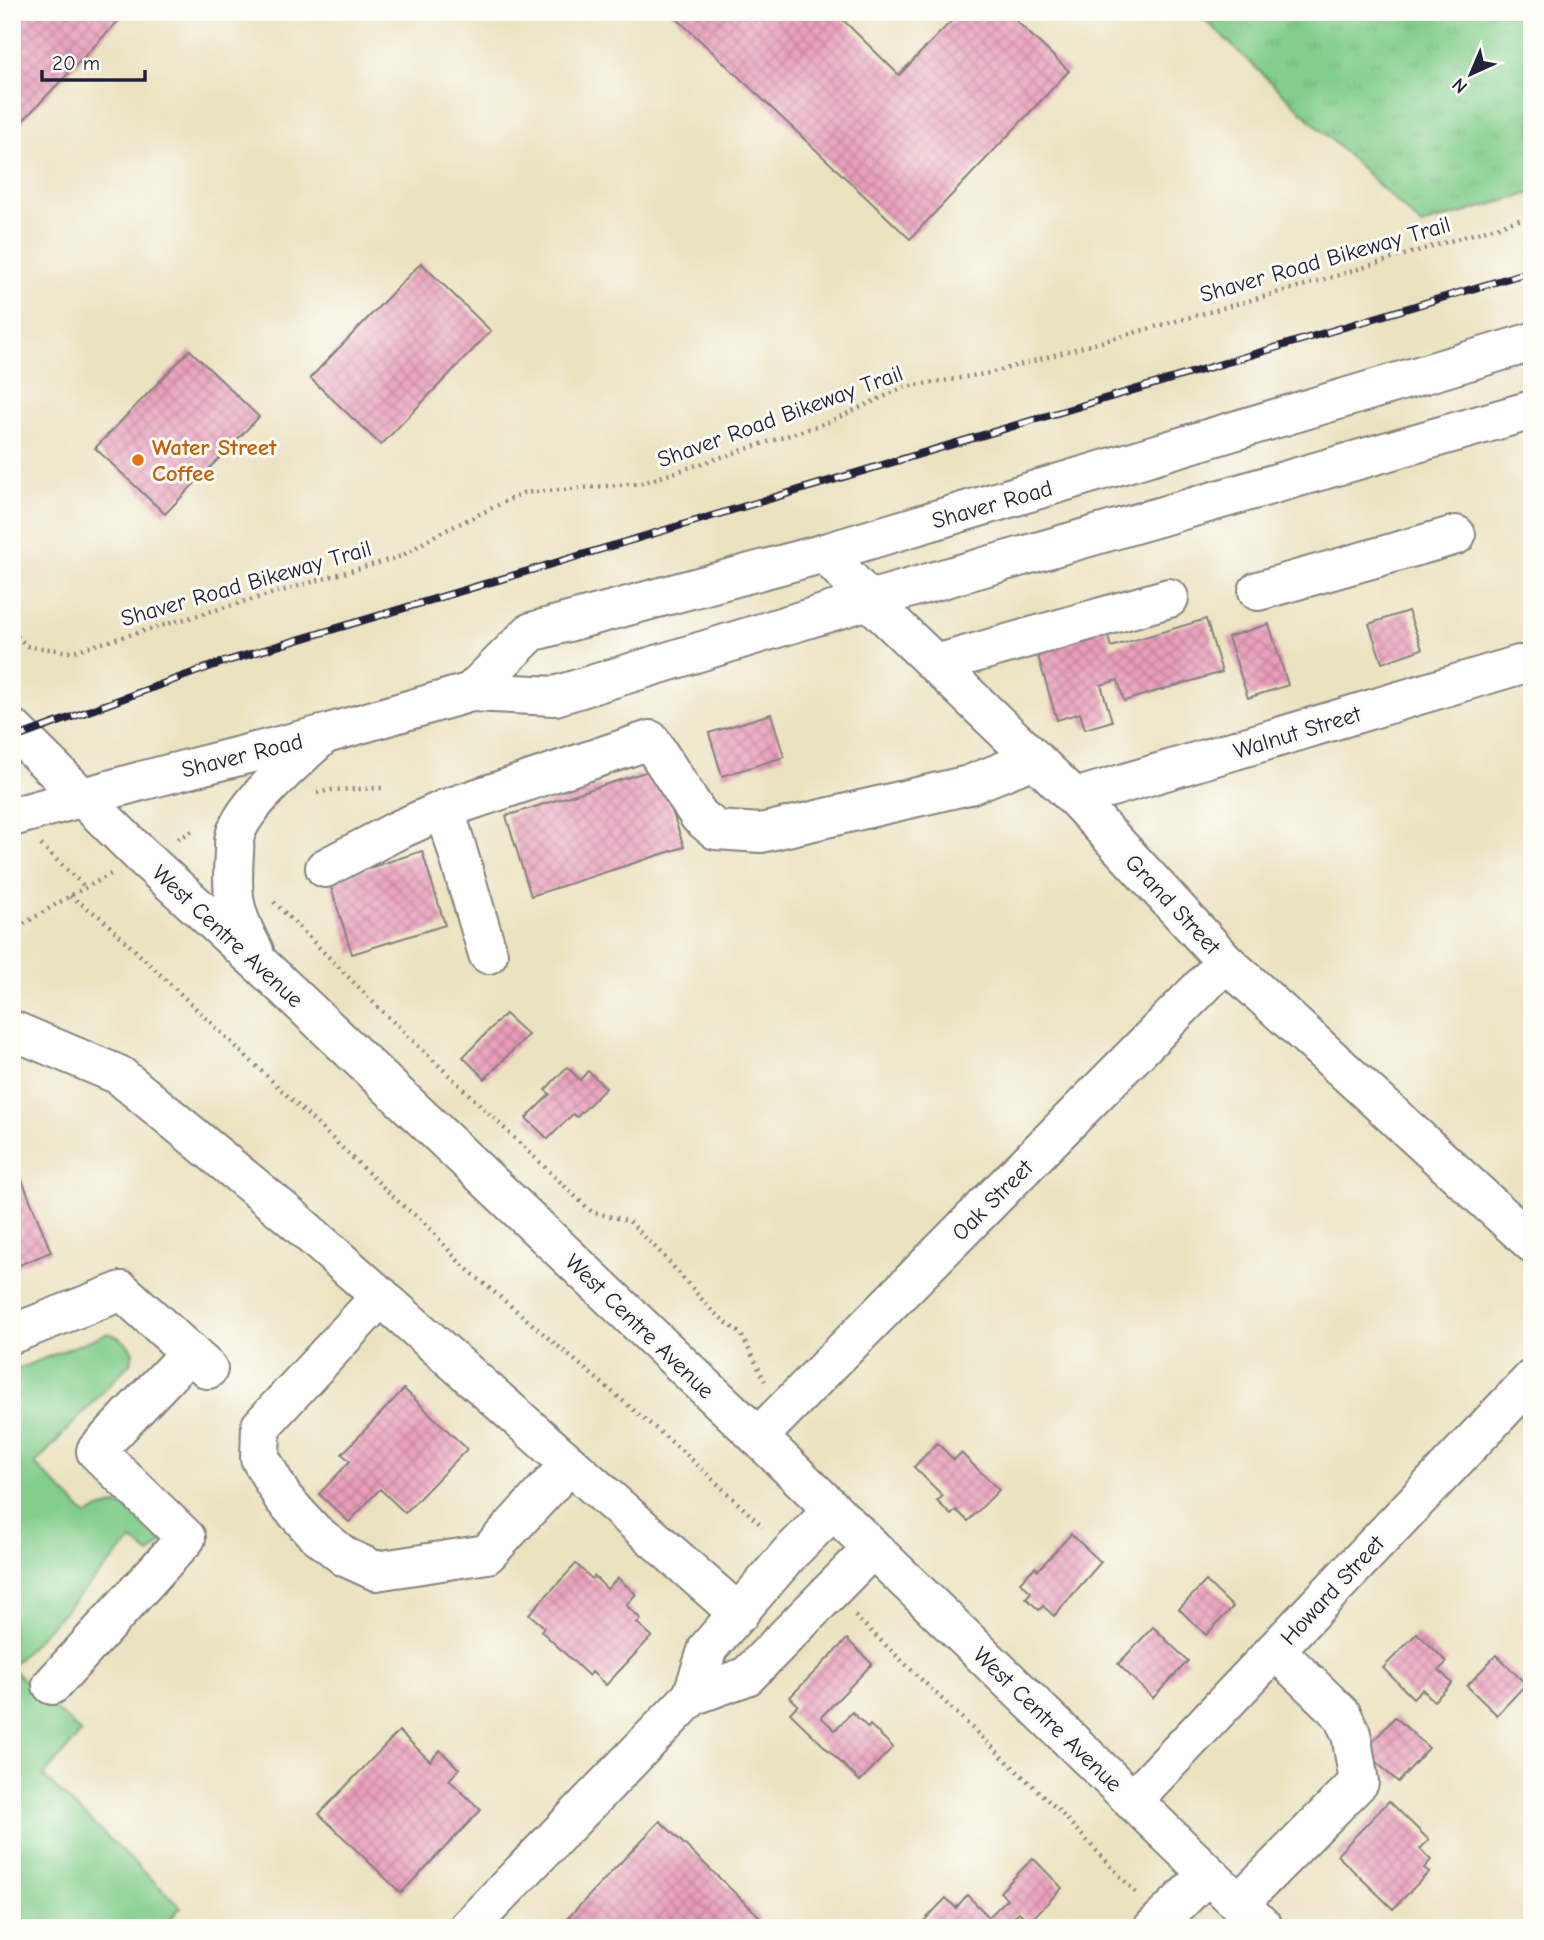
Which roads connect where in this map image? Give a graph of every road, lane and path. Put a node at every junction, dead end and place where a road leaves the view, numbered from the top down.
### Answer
1 (1532, 216) edge
2 (1532, 342) edge
3 (1532, 410) edge
4 (1456, 535) dead end
5 (825, 553) junction
6 (1258, 591) dead end
7 (1169, 598) dead end
8 (869, 600) junction
9 (12, 631) edge
10 (936, 664) junction
11 (1519, 665) dead end
12 (471, 692) junction
13 (12, 728) edge
14 (322, 735) junction
15 (1034, 759) junction
16 (382, 788) dead end
17 (306, 795) dead end
18 (82, 797) junction
19 (1075, 798) junction
20 (445, 809) junction
21 (25, 830) edge
22 (196, 830) dead end
23 (142, 856) junction
24 (325, 868) dead end
25 (86, 888) junction
26 (268, 894) dead end
27 (70, 896) junction
28 (12, 931) edge
29 (488, 954) dead end
30 (1226, 962) junction
31 (262, 966) junction
32 (12, 1030) edge
33 (1532, 1242) edge
34 (381, 1296) junction
35 (12, 1334) edge
36 (1532, 1379) edge
37 (789, 1405) junction
38 (758, 1437) junction
39 (570, 1464) junction
40 (833, 1510) junction
41 (872, 1549) junction
42 (790, 1553) junction
43 (831, 1593) junction
44 (739, 1614) junction
45 (1275, 1650) junction
46 (52, 1685) dead end
47 (692, 1696) junction
48 (1132, 1801) junction
49 (1208, 1874) junction
50 (1257, 1921) edge
51 (1158, 1924) edge
52 (468, 1928) edge

1 - 9 path, Shaver Road Bikeway Trail
2 - 5 main road, Shaver Road
3 - 8 main road, Shaver Road
4 - 6 main road
5 - 8 main road, Grand Street
5 - 12 main road, Shaver Road
7 - 10 main road
8 - 10 main road, Grand Street
8 - 12 main road, Shaver Road
10 - 15 main road, Grand Street
11 - 19 main road, Walnut Street
12 - 14 main road, Shaver Road
13 - 18 main road, West Centre Avenue
14 - 18 main road, Shaver Road
14 - 31 main road
15 - 19 main road, Grand Street
15 - 20 main road
16 - 17 path
18 - 21 main road, Shaver Road
18 - 23 main road, West Centre Avenue
19 - 30 main road, Grand Street
20 - 24 main road
20 - 29 main road
21 - 25 path
22 - 23 path
23 - 25 path
23 - 31 main road, West Centre Avenue
25 - 27 path
26 - 37 path
27 - 28 path
27 - 42 path
30 - 33 main road, Grand Street
30 - 37 main road, Oak Street
31 - 38 main road, West Centre Avenue
32 - 34 main road
34 - 39 main road
34 - 39 main road
35 - 46 main road
36 - 45 main road, Howard Street
37 - 38 main road, Oak Street
38 - 40 main road, West Centre Avenue
39 - 44 main road
40 - 41 main road, West Centre Avenue
40 - 42 main road
41 - 43 main road
41 - 48 main road, West Centre Avenue
42 - 44 main road
43 - 47 main road
43 - 51 path
44 - 47 main road
45 - 48 main road, Howard Street
45 - 50 main road
47 - 52 main road
48 - 49 main road, West Centre Avenue
49 - 50 main road, West Centre Avenue
49 - 51 main road

